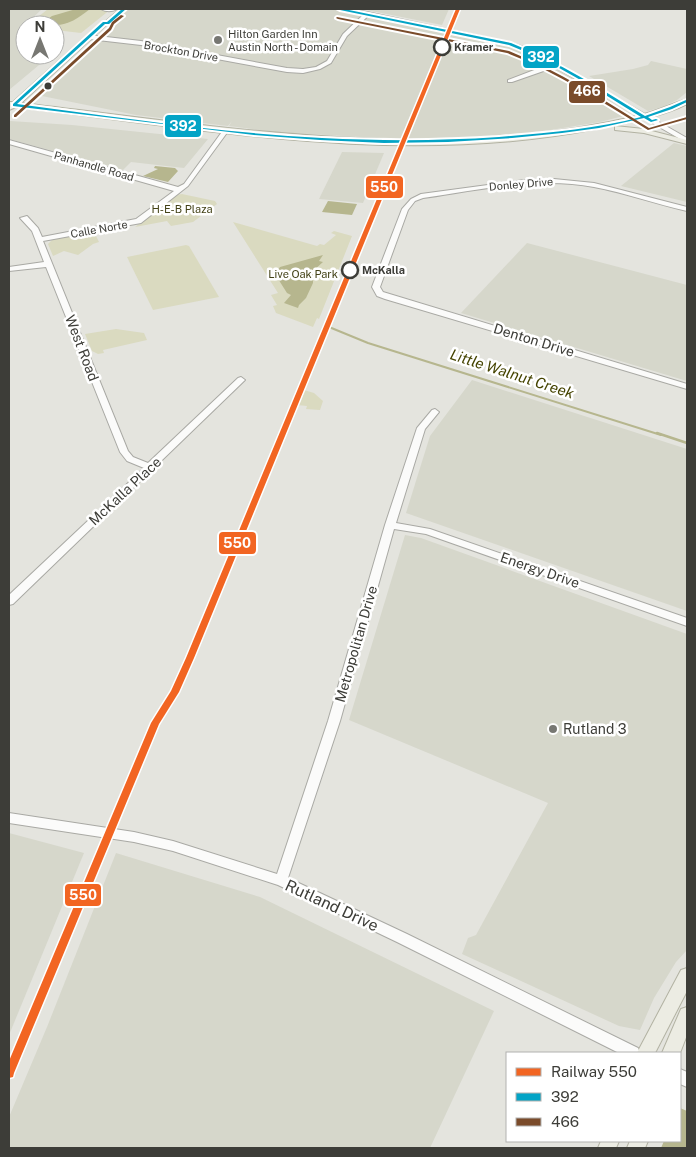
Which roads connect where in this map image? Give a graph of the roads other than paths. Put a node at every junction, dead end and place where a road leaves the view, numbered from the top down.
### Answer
1 (124, 9) edge
2 (340, 9) edge
3 (111, 10) edge
4 (367, 14) junction
5 (104, 23) junction
6 (89, 37) junction
7 (557, 64) junction
8 (510, 81) dead end
9 (687, 101) edge
10 (10, 107) edge
11 (687, 109) edge
12 (642, 117) junction
13 (651, 121) junction
14 (618, 128) junction
15 (224, 132) junction
16 (687, 141) edge
17 (9, 142) edge
18 (491, 142) junction
19 (180, 190) junction
20 (687, 209) edge
21 (24, 218) dead end
22 (39, 240) junction
23 (48, 264) junction
24 (9, 269) edge
25 (380, 294) joint
26 (241, 380) dead end
27 (687, 387) edge
28 (435, 412) dead end
29 (150, 467) junction
30 (390, 525) junction
31 (9, 601) edge
32 (687, 622) edge
33 (9, 818) edge
34 (281, 881) junction
35 (687, 975) edge
36 (687, 1015) edge
37 (632, 1052) edge
38 (647, 1052) edge
39 (671, 1052) edge

1 - 5 main road
2 - 4 street
3 - 5 main road
4 - 6 street, Brockton Drive
4 - 7 street
5 - 6 main road
6 - 10 main road
7 - 8 street
7 - 12 street
9 - 12 main road
10 - 15 main road
11 - 13 main road
12 - 13 street
12 - 18 main road
13 - 14 main road
13 - 16 street
14 - 16 main road
14 - 18 main road
15 - 18 main road
15 - 19 street, Calle Norte
17 - 19 street, Panhandle Road
19 - 22 street, Calle Norte
20 - 25 street, Donley Drive
21 - 22 street, West Road
22 - 23 street, West Road
23 - 24 street
23 - 29 street, West Road
25 - 27 street, Denton Drive
26 - 29 street, McKalla Place
28 - 30 street, Metropolitan Drive
29 - 31 street, McKalla Place
30 - 32 street, Energy Drive
30 - 34 street, Metropolitan Drive
33 - 34 street, Rutland Drive
34 - 37 street, Rutland Drive
35 - 38 main road
36 - 39 main road

